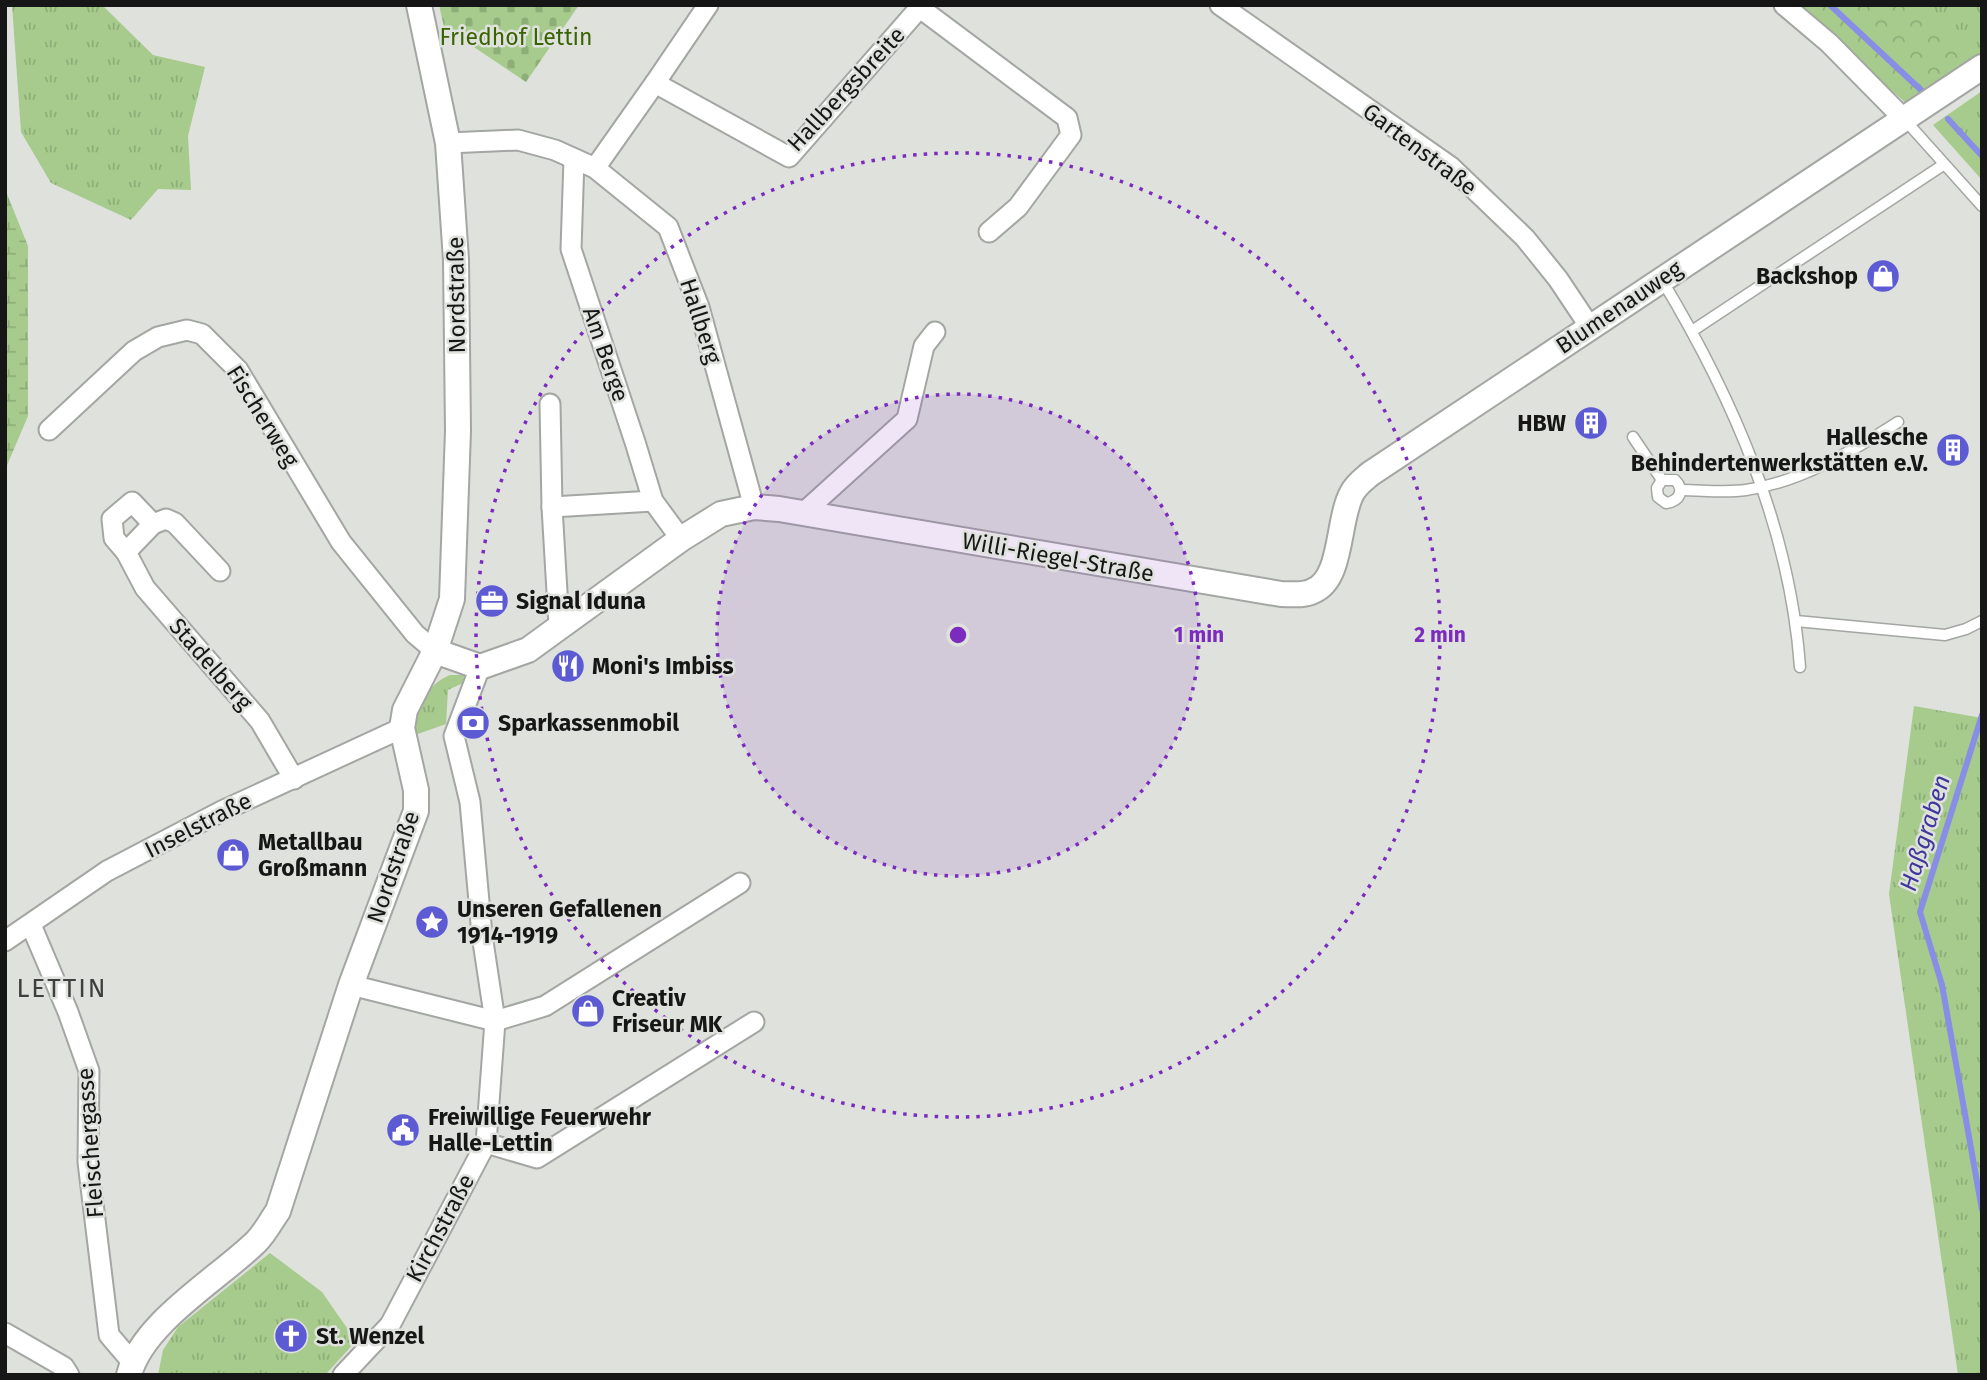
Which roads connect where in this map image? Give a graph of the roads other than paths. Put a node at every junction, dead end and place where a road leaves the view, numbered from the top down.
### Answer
1 (419, 5) edge
2 (708, 5) edge
3 (1220, 5) edge
4 (1784, 5) edge
5 (921, 7) edge
6 (1982, 67) edge
7 (655, 83) junction
8 (1904, 119) junction
9 (448, 143) junction
10 (575, 159) junction
11 (1943, 165) junction
12 (595, 168) junction
13 (1982, 206) edge
14 (989, 232) dead end
15 (1661, 279) junction
16 (1590, 327) junction
17 (1692, 331) junction
18 (936, 332) dead end
19 (551, 404) dead end
20 (1898, 422) dead end
21 (49, 429) dead end
22 (1633, 437) dead end
23 (1662, 480) junction
24 (1761, 486) junction
25 (1681, 490) junction
26 (653, 501) junction
27 (552, 507) junction
28 (754, 507) junction
29 (802, 514) junction
30 (153, 524) junction
31 (681, 539) junction
32 (125, 552) junction
33 (219, 571) dead end
34 (1315, 591) joint
35 (1797, 621) junction
36 (1982, 621) edge
37 (559, 626) junction
38 (435, 651) junction
39 (480, 667) junction
40 (1800, 667) dead end
41 (402, 728) junction
42 (293, 779) junction
43 (740, 883) dead end
44 (31, 925) junction
45 (5, 942) edge
46 (351, 985) junction
47 (495, 1021) junction
48 (754, 1022) dead end
49 (486, 1143) junction
50 (5, 1333) edge
51 (131, 1368) edge
52 (69, 1375) edge
53 (343, 1375) edge

1 - 9 street, Nordstraße
2 - 7 street
3 - 16 street, Gartenstraße
4 - 8 street
5 - 7 street, Hallbergsbreite
5 - 14 street
6 - 8 street, Blumenauweg
7 - 12 street
8 - 11 lane
8 - 15 street, Blumenauweg
9 - 10 street, Hallberg
9 - 38 street, Nordstraße
10 - 12 street, Hallberg
10 - 26 street, Am Berge
11 - 13 lane
11 - 17 lane
12 - 28 street, Hallberg
15 - 16 street, Blumenauweg
15 - 17 lane
16 - 34 street, Blumenauweg
17 - 24 lane
18 - 29 street
19 - 27 street
20 - 24 lane
21 - 38 street, Fischerweg
22 - 23 lane
23 - 25 lane
23 - 25 lane
24 - 25 lane
24 - 35 lane
26 - 27 street
26 - 31 street, Am Berge
27 - 37 street
28 - 29 street, Willi-Riegel-Straße
28 - 31 street, Willi-Riegel-Straße
29 - 34 street, Willi-Riegel-Straße
30 - 32 street
30 - 32 street, Stadelberg
30 - 33 street, Stadelberg
31 - 37 street, Willi-Riegel-Straße
32 - 42 street, Stadelberg
35 - 36 lane
35 - 40 lane
37 - 39 street, Willi-Riegel-Straße
38 - 39 street
38 - 41 street, Nordstraße
39 - 47 street, Kirchstraße
41 - 42 street, Inselstraße
41 - 46 street, Nordstraße
42 - 44 street, Inselstraße
43 - 47 street
44 - 45 street, Inselstraße
44 - 51 street, Fleischergasse
46 - 47 street
46 - 51 street, Nordstraße
47 - 49 street, Kirchstraße
48 - 49 street
49 - 53 street, Kirchstraße
50 - 52 street

